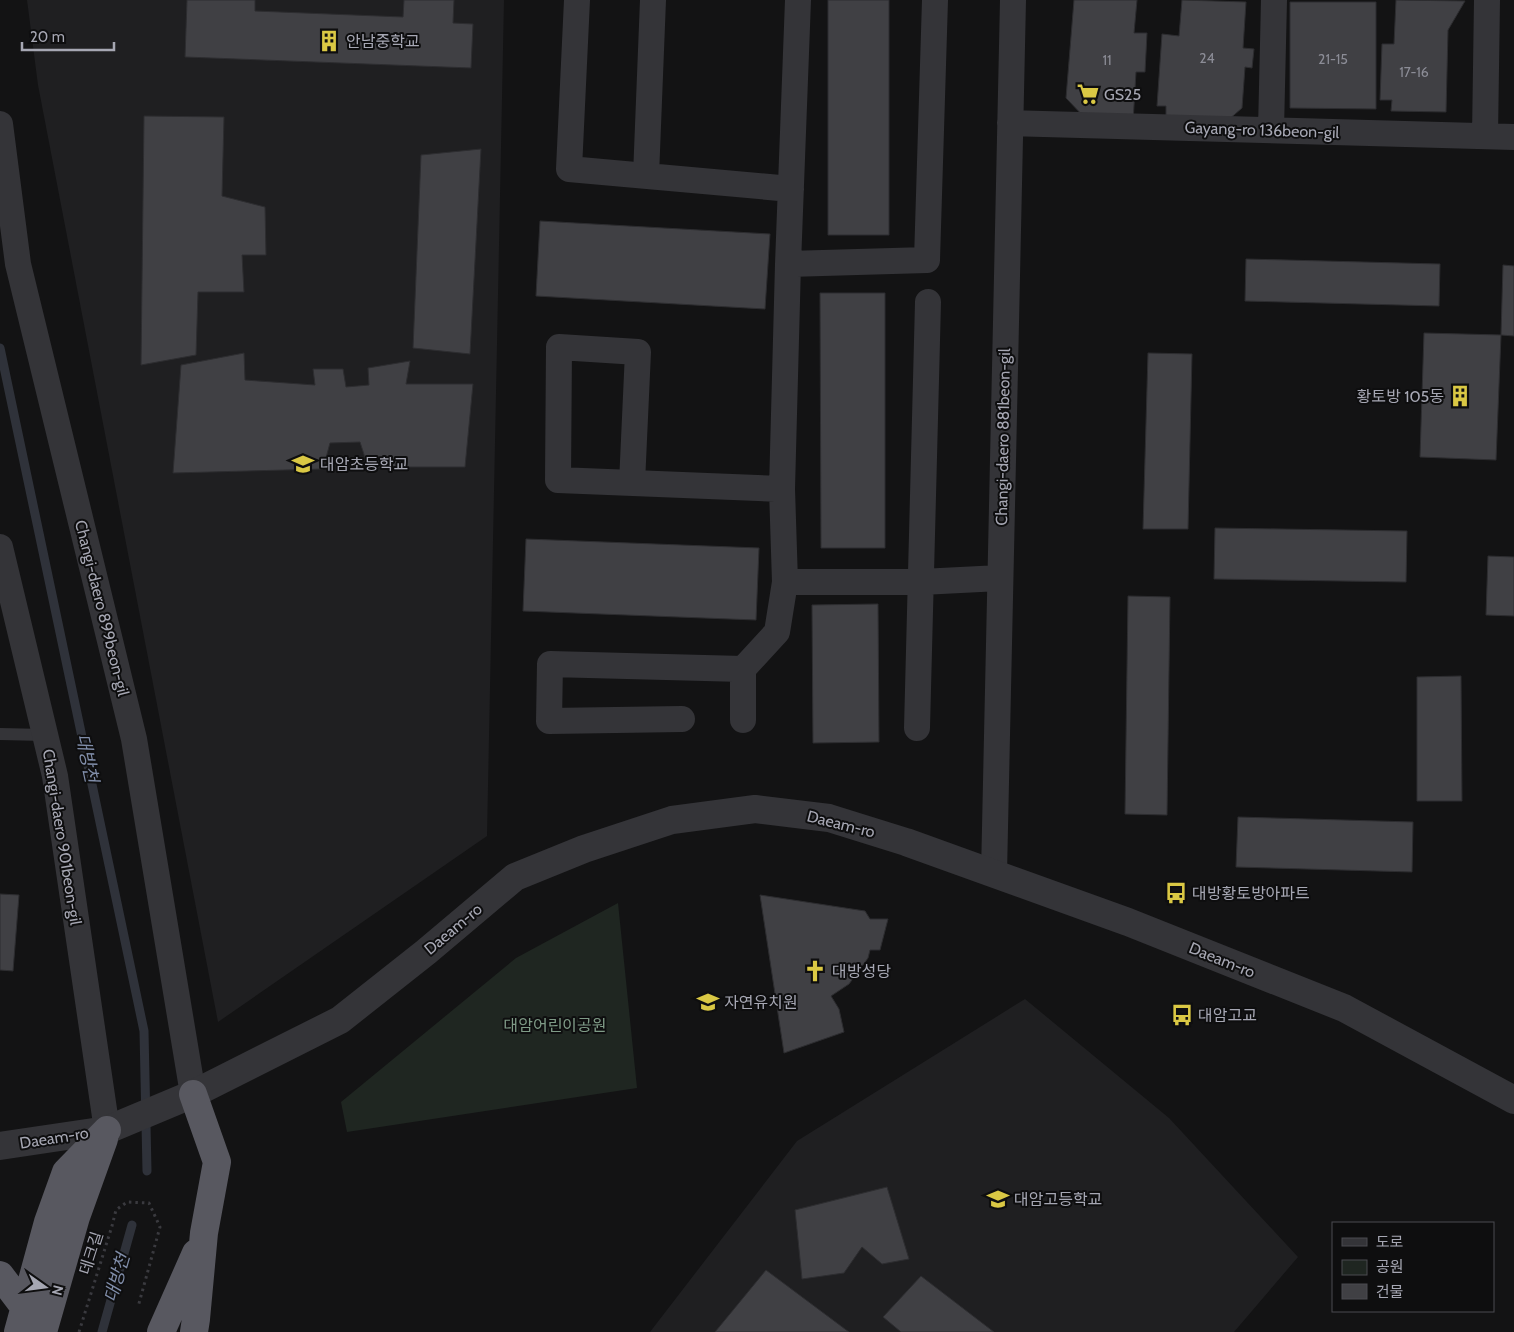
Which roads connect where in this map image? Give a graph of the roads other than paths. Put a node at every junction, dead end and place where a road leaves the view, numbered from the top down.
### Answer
1 (576, 0) edge
2 (653, 0) edge
3 (798, 0) edge
4 (934, 0) edge
5 (1013, 0) edge
6 (1274, 0) edge
7 (1487, 0) edge
8 (1010, 123) junction
9 (0, 124) edge
10 (1271, 130) junction
11 (1485, 136) junction
12 (1514, 137) edge
13 (646, 176) junction
14 (3, 182) edge
15 (791, 189) junction
16 (788, 264) junction
17 (928, 302) dead end
18 (632, 483) junction
19 (782, 489) junction
20 (0, 547) edge
21 (1000, 578) junction
22 (785, 582) junction
23 (921, 582) junction
24 (743, 670) junction
25 (682, 718) dead end
26 (743, 720) dead end
27 (917, 728) dead end
28 (0, 734) edge
29 (45, 735) junction
30 (994, 874) junction
31 (193, 1094) junction
32 (1514, 1100) edge
33 (107, 1130) junction
34 (0, 1146) edge
35 (204, 1233) junction
36 (0, 1275) edge
37 (21, 1320) edge
38 (43, 1332) edge
39 (161, 1332) edge
40 (194, 1332) edge

1 - 13 street
2 - 13 street
3 - 15 street
4 - 16 street
5 - 8 street, Changi-daero 881beon-gil
6 - 10 street
7 - 11 street
8 - 10 street, Gayang-ro 136beon-gil
8 - 21 street, Changi-daero 881beon-gil
9 - 14 street, Changi-daero 899beon-gil
10 - 11 street, Gayang-ro 136beon-gil
11 - 12 street, Gayang-ro 136beon-gil
13 - 15 street
14 - 31 street, Changi-daero 899beon-gil
15 - 16 street
16 - 19 street
17 - 23 street
18 - 18 street
18 - 19 street
19 - 22 street
20 - 29 street, Changi-daero 901beon-gil
21 - 23 street
21 - 30 street, Changi-daero 881beon-gil
22 - 23 street
22 - 24 street
23 - 27 street
24 - 25 street
24 - 26 street
28 - 29 lane
29 - 33 street, Changi-daero 901beon-gil
30 - 31 street, Daeam-ro
30 - 32 street, Daeam-ro
31 - 33 street, Daeam-ro
31 - 35 highway
33 - 34 street, Daeam-ro
33 - 37 highway
33 - 38 highway
35 - 39 highway
35 - 40 highway
36 - 37 highway

